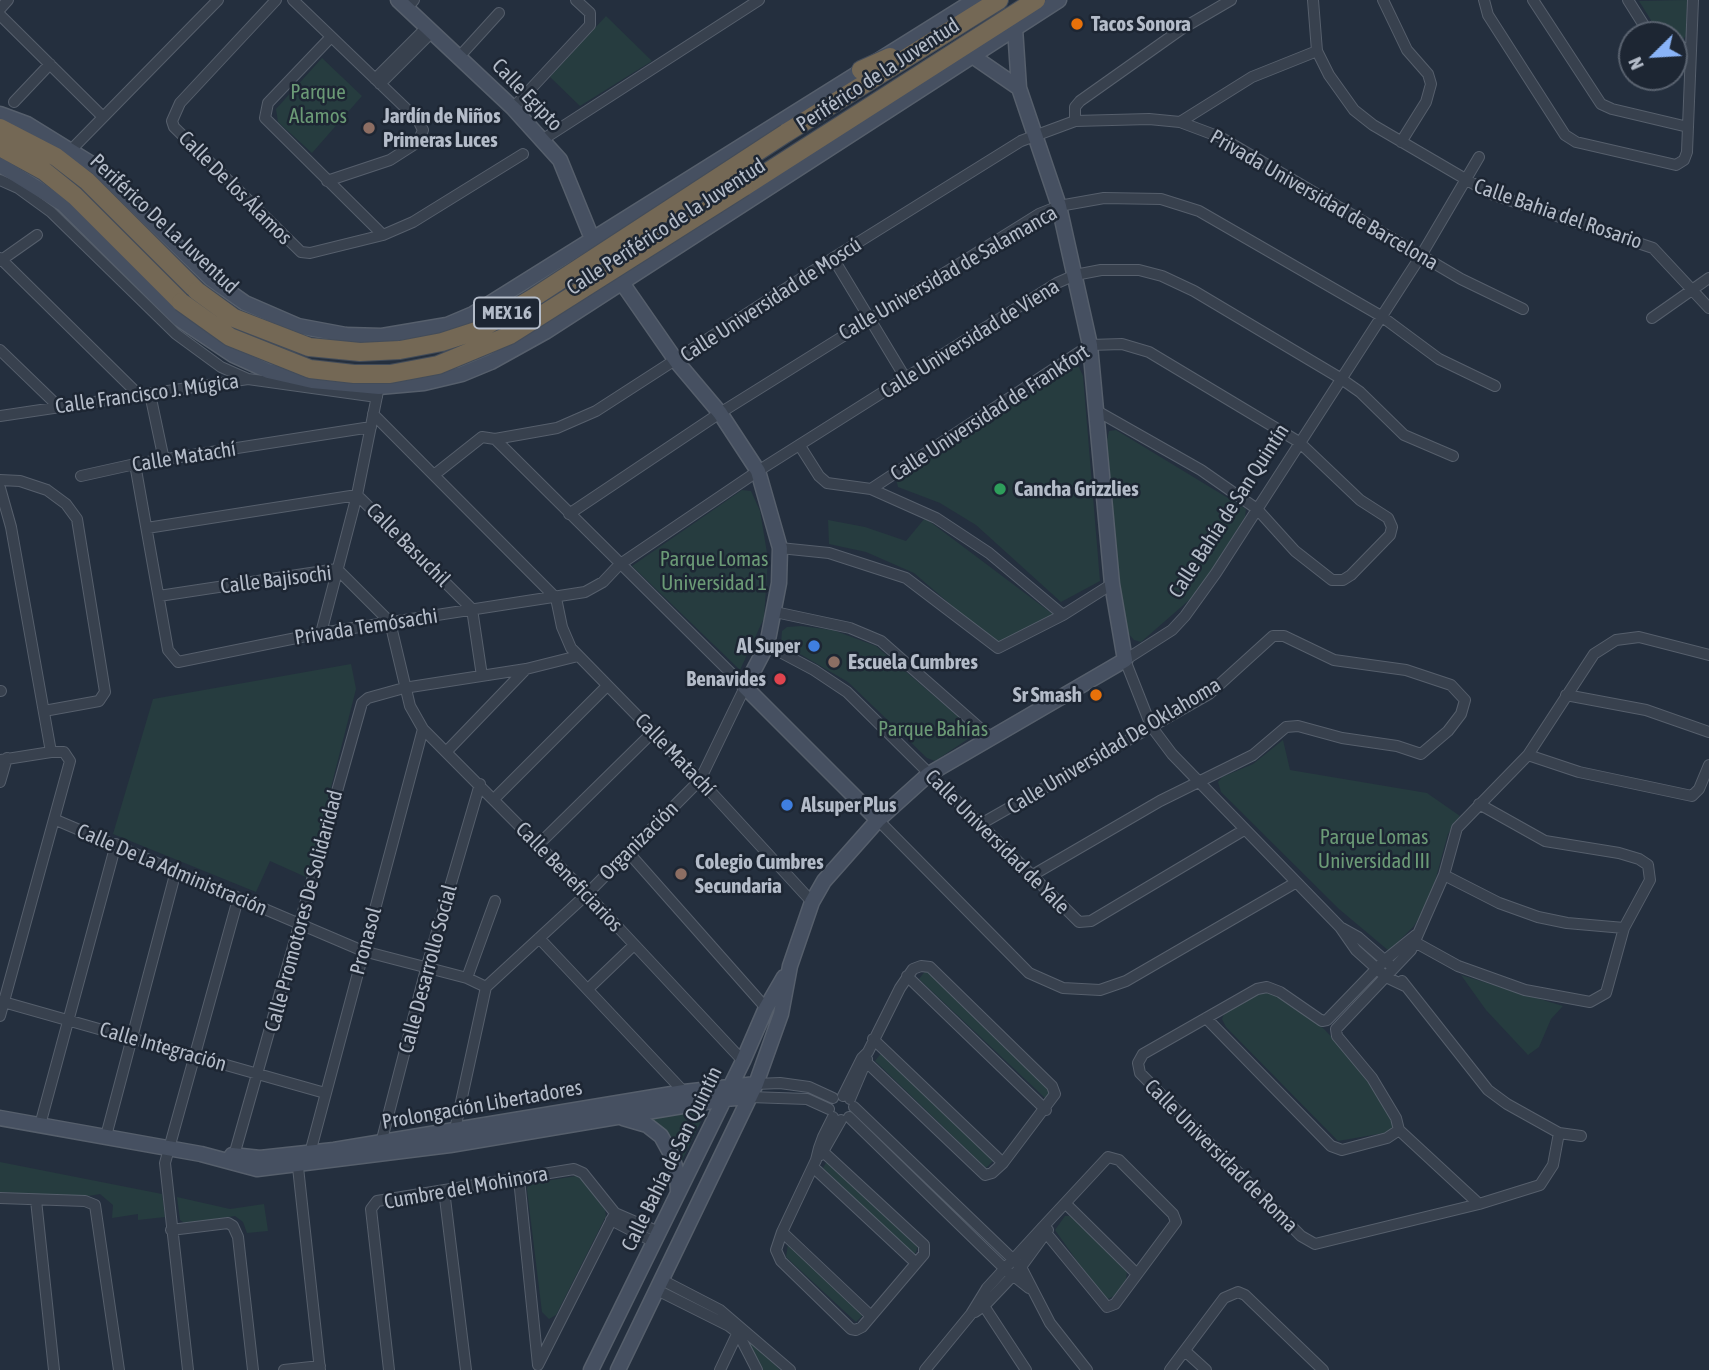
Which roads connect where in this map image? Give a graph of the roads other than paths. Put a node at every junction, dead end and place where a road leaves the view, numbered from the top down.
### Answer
1 (8, 0) edge
2 (218, 0) edge
3 (276, 0) edge
4 (293, 0) edge
5 (576, 0) edge
6 (760, 0) edge
7 (975, 0) edge
8 (999, 0) edge
9 (1036, 0) edge
10 (1059, 0) edge
11 (1231, 0) edge
12 (1312, 0) edge
13 (1383, 0) edge
14 (1484, 0) edge
15 (1533, 0) edge
16 (1628, 0) edge
17 (1693, 0) edge
18 (406, 3) edge
19 (0, 9) edge
20 (499, 13) dead end
21 (0, 15) edge
22 (1641, 21) edge
23 (1012, 23) junction
24 (429, 29) junction
25 (948, 32) junction
26 (331, 37) junction
27 (1688, 49) edge
28 (968, 50) junction
29 (1691, 50) junction
30 (1317, 51) junction
31 (459, 57) junction
32 (50, 64) junction
33 (862, 70) junction
34 (914, 79) junction
35 (378, 82) junction
36 (1019, 88) junction
37 (15, 102) dead end
38 (513, 108) junction
39 (0, 114) edge
40 (103, 117) junction
41 (875, 117) junction
42 (1075, 121) junction
43 (1180, 122) junction
44 (1688, 127) junction
45 (0, 128) edge
46 (786, 133) joint
47 (1036, 135) junction
48 (542, 140) junction
49 (1401, 142) junction
50 (0, 147) edge
51 (72, 149) junction
52 (523, 154) dead end
53 (1479, 157) dead end
54 (0, 165) edge
55 (0, 180) edge
56 (327, 180) junction
57 (1465, 182) junction
58 (21, 183) junction
59 (744, 187) joint
60 (1059, 206) junction
61 (622, 222) junction
62 (37, 235) dead end
63 (383, 235) junction
64 (593, 241) junction
65 (1422, 254) junction
66 (833, 258) junction
67 (1, 260) edge
68 (647, 265) junction
69 (552, 267) junction
70 (1075, 275) junction
71 (1709, 278) edge
72 (621, 282) junction
73 (1693, 290) junction
74 (1709, 308) edge
75 (1523, 309) dead end
76 (577, 310) junction
77 (1381, 316) junction
78 (1652, 318) dead end
79 (869, 319) junction
80 (1090, 345) junction
81 (0, 350) edge
82 (677, 362) junction
83 (1340, 378) junction
84 (248, 379) junction
85 (906, 379) junction
86 (1495, 386) dead end
87 (378, 392) junction
88 (144, 395) junction
89 (59, 407) junction
90 (1097, 411) junction
91 (720, 413) junction
92 (373, 414) junction
93 (0, 416) edge
94 (371, 427) junction
95 (495, 439) junction
96 (1299, 442) junction
97 (800, 446) junction
98 (1453, 456) dead end
99 (164, 460) junction
100 (135, 464) junction
101 (758, 471) junction
102 (434, 475) junction
103 (81, 476) dead end
104 (0, 480) edge
105 (0, 488) edge
106 (871, 489) junction
107 (357, 495) junction
108 (1257, 509) junction
109 (569, 514) junction
110 (146, 528) junction
111 (780, 548) junction
112 (619, 565) junction
113 (337, 569) junction
114 (1112, 584) junction
115 (159, 596) junction
116 (556, 598) junction
117 (472, 609) junction
118 (775, 612) junction
119 (1063, 615) junction
120 (390, 622) junction
121 (321, 633) junction
122 (767, 645) junction
123 (1709, 655) edge
124 (578, 656) junction
125 (1125, 660) junction
126 (526, 669) junction
127 (481, 676) junction
128 (607, 686) junction
129 (745, 687) junction
130 (404, 688) junction
131 (1566, 695) junction
132 (44, 711) junction
133 (1151, 726) junction
134 (422, 729) junction
135 (653, 732) junction
136 (1709, 732) edge
137 (990, 737) junction
138 (447, 751) junction
139 (51, 752) junction
140 (1528, 755) junction
141 (4, 759) edge
142 (1709, 765) edge
143 (929, 774) junction
144 (699, 780) junction
145 (1198, 781) junction
146 (0, 782) edge
147 (480, 784) junction
148 (494, 799) junction
149 (1479, 804) junction
150 (56, 820) junction
151 (878, 820) junction
152 (979, 825) junction
153 (1244, 830) junction
154 (116, 844) junction
155 (539, 844) junction
156 (628, 852) junction
157 (176, 871) junction
158 (1444, 875) junction
159 (1031, 876) junction
160 (1295, 883) junction
161 (587, 894) junction
162 (238, 899) junction
163 (495, 901) dead end
164 (811, 902) junction
165 (300, 926) junction
166 (1340, 927) junction
167 (1624, 928) junction
168 (539, 939) junction
169 (1414, 939) junction
170 (634, 945) junction
171 (363, 951) junction
172 (1385, 960) junction
173 (790, 966) junction
174 (426, 969) junction
175 (1377, 969) junction
176 (1390, 973) junction
177 (907, 976) junction
178 (467, 978) junction
179 (486, 987) junction
180 (588, 989) junction
181 (2, 1002) edge
182 (766, 1008) junction
183 (0, 1016) edge
184 (1206, 1018) junction
185 (68, 1020) junction
186 (132, 1038) junction
187 (873, 1039) junction
188 (197, 1056) junction
189 (866, 1057) junction
190 (743, 1061) junction
191 (258, 1073) junction
192 (731, 1085) junction
193 (753, 1090) junction
194 (684, 1092) junction
195 (326, 1093) junction
196 (724, 1099) junction
197 (842, 1108) junction
198 (1046, 1110) junction
199 (609, 1111) junction
200 (0, 1118) edge
201 (40, 1125) junction
202 (1399, 1130) junction
203 (1559, 1133) junction
204 (106, 1136) junction
205 (1581, 1136) dead end
206 (452, 1139) junction
207 (169, 1148) junction
208 (380, 1149) junction
209 (822, 1150) junction
210 (301, 1158) junction
211 (233, 1159) junction
212 (1003, 1163) junction
213 (814, 1164) junction
214 (519, 1179) junction
215 (443, 1190) junction
216 (678, 1193) junction
217 (0, 1198) edge
218 (36, 1200) junction
219 (1066, 1204) junction
220 (1479, 1204) junction
221 (613, 1216) junction
222 (977, 1224) junction
223 (171, 1230) junction
224 (1044, 1231) junction
225 (782, 1232) junction
226 (969, 1234) junction
227 (657, 1237) junction
228 (1018, 1263) junction
229 (916, 1264) junction
230 (1009, 1272) junction
231 (1137, 1274) junction
232 (659, 1285) junction
233 (1030, 1289) junction
234 (982, 1303) junction
235 (871, 1316) junction
236 (739, 1331) junction
237 (1185, 1351) junction
238 (537, 1367) edge
239 (320, 1368) edge
240 (1024, 1369) edge
241 (54, 1370) edge
242 (119, 1370) edge
243 (188, 1370) edge
244 (253, 1370) edge
245 (284, 1370) edge
246 (389, 1370) edge
247 (466, 1370) edge
248 (592, 1370) edge
249 (618, 1370) edge
250 (720, 1370) edge
251 (757, 1370) edge
252 (790, 1370) edge
253 (925, 1370) edge
254 (1087, 1370) edge
255 (1170, 1370) edge
256 (1206, 1370) edge
257 (1323, 1370) edge

1 - 19 street
2 - 40 street
3 - 63 street, Calle De los Álamos
4 - 26 street
5 - 38 street
6 - 48 street
7 - 33 street, Calle Periférico de la Juventud
8 - 25 highway, Periférico de la Juventud / MEX 16
9 - 23 highway, Periférico de la Juventud / MEX 16
10 - 23 street
11 - 42 street
12 - 30 street, Calle Bahia del Rosario
13 - 49 street
14 - 44 street
15 - 44 street
16 - 22 street
17 - 29 street
18 - 24 street, Calle Egipto
20 - 31 street
21 - 32 street
23 - 28 highway, Periférico de la Juventud / MEX 16
23 - 36 street
24 - 31 street, Calle Egipto
24 - 35 street
25 - 33 highway
25 - 46 highway, Periférico de la Juventud / MEX 16
26 - 35 street
26 - 56 street
27 - 29 street
28 - 34 highway, Periférico de la Juventud / MEX 16
28 - 36 street
28 - 41 street, Calle Periférico de la Juventud
29 - 44 street
30 - 43 street
30 - 49 street, Calle Bahia del Rosario
31 - 38 street, Calle Egipto
32 - 37 street
32 - 40 street
33 - 61 street, Calle Periférico de la Juventud
34 - 41 highway
34 - 59 highway, Periférico de la Juventud / MEX 16
35 - 56 street
36 - 47 street
38 - 48 street, Calle Egipto
39 - 51 street, Calle Periférico de la Juventud
40 - 51 street
41 - 68 street, Calle Periférico de la Juventud
42 - 43 street, Privada Universidad de Barcelona
42 - 47 street, Privada Universidad de Barcelona
43 - 65 street, Privada Universidad de Barcelona
45 - 46 highway, Periférico De La Juventud / MEX 16, bridge
47 - 60 street
47 - 66 street, Calle Universidad de Moscú
48 - 64 street, Calle Egipto
49 - 57 street, Calle Bahia del Rosario
50 - 59 highway, Periférico De La Juventud / MEX 16, bridge
51 - 69 street, Calle Periférico de la Juventud
52 - 63 street, Calle De los Álamos
53 - 57 street, Calle Bahía de San Quintín
54 - 58 street, Calle Periférico de la Juventud
55 - 58 street
56 - 63 street
57 - 65 street, Calle Bahía de San Quintín
57 - 73 street, Calle Bahia del Rosario
58 - 84 street
58 - 87 street, Calle Periférico de la Juventud
60 - 70 street
60 - 77 street, Calle Universidad de Salamanca
60 - 79 street, Calle Universidad de Salamanca
61 - 64 street, Calle Periférico de la Juventud
61 - 68 street
62 - 67 street
64 - 69 street, Calle Periférico de la Juventud
64 - 72 street, Calle Egipto
65 - 75 street, Privada Universidad de Barcelona
65 - 77 street, Calle Bahía de San Quintín
66 - 79 street
66 - 82 street, Calle Universidad de Moscú
67 - 88 street
68 - 72 street, Calle Periférico de la Juventud
69 - 76 street
70 - 80 street
70 - 83 street, Calle Universidad de Viena
70 - 85 street, Calle Universidad de Viena
71 - 73 street
72 - 76 street, Calle Periférico de la Juventud
72 - 82 street, Calle Egipto
73 - 74 street, Calle Bahia del Rosario
73 - 78 street
76 - 87 street, Calle Periférico de la Juventud
77 - 83 street, Calle Bahía de San Quintín
77 - 86 street, Calle Universidad de Salamanca
79 - 85 street
79 - 91 street, Calle Universidad de Salamanca
80 - 90 street
80 - 96 street, Calle Universidad de Frankfort
80 - 106 street, Calle Universidad de Frankfort
81 - 89 street
82 - 91 street, Calle Egipto
82 - 95 street, Calle Universidad de Moscú
83 - 96 street, Calle Bahía de San Quintín
83 - 98 street, Calle Universidad de Viena
84 - 87 street, Calle Francisco J. Múgica
84 - 88 street, Calle Francisco J. Múgica
85 - 97 street, Calle Universidad de Viena
87 - 92 street
88 - 89 street, Calle Francisco J. Múgica
88 - 99 street
89 - 93 street, Calle Francisco J. Múgica
90 - 108 street
90 - 114 street
91 - 101 street, Calle Egipto
91 - 109 street, Calle Universidad de Salamanca
92 - 94 street
92 - 102 street
94 - 99 street, Calle Matachí
94 - 107 street
95 - 102 street, Calle Universidad de Moscú
95 - 109 street
96 - 108 street, Calle Bahía de San Quintín
96 - 108 street, Calle Universidad de Frankfort
97 - 101 street, Calle Universidad de Viena
97 - 106 street
99 - 100 street, Calle Matachí
100 - 103 street, Calle Matachí
100 - 110 street
101 - 111 street, Calle Egipto
101 - 112 street, Calle Universidad de Viena
102 - 116 street
104 - 132 street
105 - 132 street
106 - 119 street
107 - 110 street, Calle Basuchil
107 - 113 street
107 - 117 street, Calle Basuchil
108 - 125 street, Calle Bahía de San Quintín
109 - 112 street
110 - 115 street
111 - 118 street
111 - 119 street
112 - 116 street, Calle Universidad de Viena
112 - 129 street
113 - 115 street, Calle Bajisochi
113 - 120 street, Calle Bajisochi
113 - 121 street
114 - 119 street
114 - 125 street
115 - 121 street, Privada Temósachi
116 - 117 street, Privada Temósachi
116 - 124 street, Calle Matachí
117 - 120 street, Privada Temósachi
117 - 127 street
118 - 122 street
118 - 137 street
120 - 121 street, Privada Temósachi
120 - 130 street
122 - 129 street
122 - 143 street, Calle Universidad de Yale
123 - 131 street
124 - 126 street
124 - 128 street, Calle Matachí
125 - 133 street
125 - 137 street, Calle Bahía de San Quintín
126 - 127 street
126 - 138 street
127 - 130 street
128 - 135 street, Calle Matachí
128 - 148 street
129 - 144 street, Organización
129 - 151 street
130 - 134 street, Calle Beneficiarios
130 - 165 street, Calle Promotores De Solidaridad
131 - 136 street
131 - 140 street
132 - 139 street
133 - 145 street
133 - 145 street, Calle Universidad De Oklahoma
133 - 152 street, Calle Universidad De Oklahoma
134 - 138 street, Calle Beneficiarios
134 - 171 street, Pronasol
135 - 144 street, Calle Matachí
135 - 155 street
137 - 143 street, Calle Bahía de San Quintín
138 - 147 street, Calle Beneficiarios
139 - 141 street
139 - 150 street
140 - 142 street
140 - 149 street
141 - 146 street
143 - 151 street, Calle Bahía de San Quintín
143 - 152 street, Calle Universidad de Yale
144 - 156 street, Organización
144 - 164 street, Calle Matachí
145 - 153 street
145 - 159 street
147 - 148 street, Calle Beneficiarios
147 - 174 street, Calle Desarrollo Social
148 - 155 street, Calle Beneficiarios
149 - 158 street
149 - 167 street
150 - 154 street, Calle De La Administración
150 - 181 street
151 - 160 street
151 - 164 street, Calle Bahía de San Quintín
152 - 159 street, Calle Universidad de Yale
153 - 159 street, Calle Universidad de Yale
153 - 160 street
154 - 157 street, Calle De La Administración
154 - 185 street
155 - 161 street, Calle Beneficiarios
156 - 161 street, Organización
156 - 182 street
157 - 162 street, Calle De La Administración
157 - 186 street
158 - 167 street
158 - 169 street
160 - 166 street
161 - 168 street, Organización
161 - 170 street, Calle Beneficiarios
162 - 165 street, Calle De La Administración
162 - 188 street
163 - 178 street
164 - 173 street, Calle Bahía de San Quintín
165 - 171 street, Calle De La Administración
165 - 191 street, Calle Promotores De Solidaridad
166 - 172 street
166 - 175 street
167 - 169 street
168 - 179 street, Organización
168 - 180 street
169 - 172 street
169 - 176 street
170 - 180 street
170 - 190 street, Calle Beneficiarios
171 - 174 street, Calle De La Administración
171 - 195 street, Pronasol
172 - 175 street
172 - 176 street
173 - 182 street, Calle Bahía de San Quintín
173 - 193 street, Calle Bahía de San Quintín
174 - 178 street, Calle De La Administración
174 - 208 street, Calle Desarrollo Social
175 - 176 street
175 - 184 street
176 - 202 street
176 - 203 street
177 - 187 street
177 - 198 street
177 - 198 street
178 - 179 street, Calle De La Administración
179 - 206 street
180 - 194 street
181 - 183 street
181 - 185 street, Calle Integración
182 - 190 street, Calle Bahía de San Quintín
184 - 202 street
184 - 220 street, Calle Universidad de Roma
185 - 186 street, Calle Integración
185 - 201 street
186 - 188 street, Calle Integración
186 - 204 street
187 - 189 street
187 - 212 street
188 - 191 street, Calle Integración
188 - 207 street
189 - 197 street
189 - 212 street
190 - 192 street, Calle Bahía de San Quintín
191 - 195 street, Calle Integración
191 - 211 street, Calle Promotores De Solidaridad
192 - 193 street, Prolongación Libertadores
192 - 194 street, Prolongación Libertadores
192 - 196 street, Calle Bahía de San Quintín
193 - 196 street, Prolongación Libertadores
193 - 197 street
193 - 232 street, Calle Bahía de San Quintín
194 - 199 street, Prolongación Libertadores
195 - 210 street, Pronasol
196 - 199 street, Prolongación Libertadores
196 - 216 street, Calle Bahía de San Quintín
197 - 209 street
197 - 222 street
197 - 226 street
198 - 212 street
199 - 206 street, Prolongación Libertadores
199 - 216 street
200 - 201 street, Prolongación Libertadores
201 - 204 street, Prolongación Libertadores
202 - 220 street
203 - 205 street
203 - 220 street, Calle Universidad de Roma
204 - 207 street, Prolongación Libertadores
206 - 208 street, Prolongación Libertadores
207 - 211 street, Prolongación Libertadores
207 - 223 street
208 - 210 street, Prolongación Libertadores
209 - 213 street
209 - 229 street
210 - 211 street, Prolongación Libertadores
210 - 239 street
213 - 225 street
213 - 229 street
214 - 215 street, Cumbre del Mohinora
214 - 221 street, Cumbre del Mohinora
214 - 238 street
215 - 246 street, Cumbre del Mohinora
215 - 247 street
216 - 227 street, Calle Bahía de San Quintín
217 - 218 street
218 - 241 street
218 - 242 street
219 - 224 street
219 - 231 street
219 - 231 street
221 - 227 street, Cumbre del Mohinora
221 - 238 street
222 - 226 street
222 - 228 street
223 - 243 street
223 - 244 street
224 - 228 street
224 - 231 street
225 - 235 street
225 - 235 street
226 - 230 street
227 - 248 street, Calle Bahía de San Quintín
228 - 230 street
228 - 233 street
229 - 235 street
230 - 233 street
230 - 234 street
232 - 236 street
232 - 249 street, Calle Bahía de San Quintín
233 - 254 street
234 - 240 street
234 - 253 street
236 - 250 street
236 - 251 street
236 - 252 street
237 - 255 street
237 - 256 street
237 - 257 street
239 - 245 street

